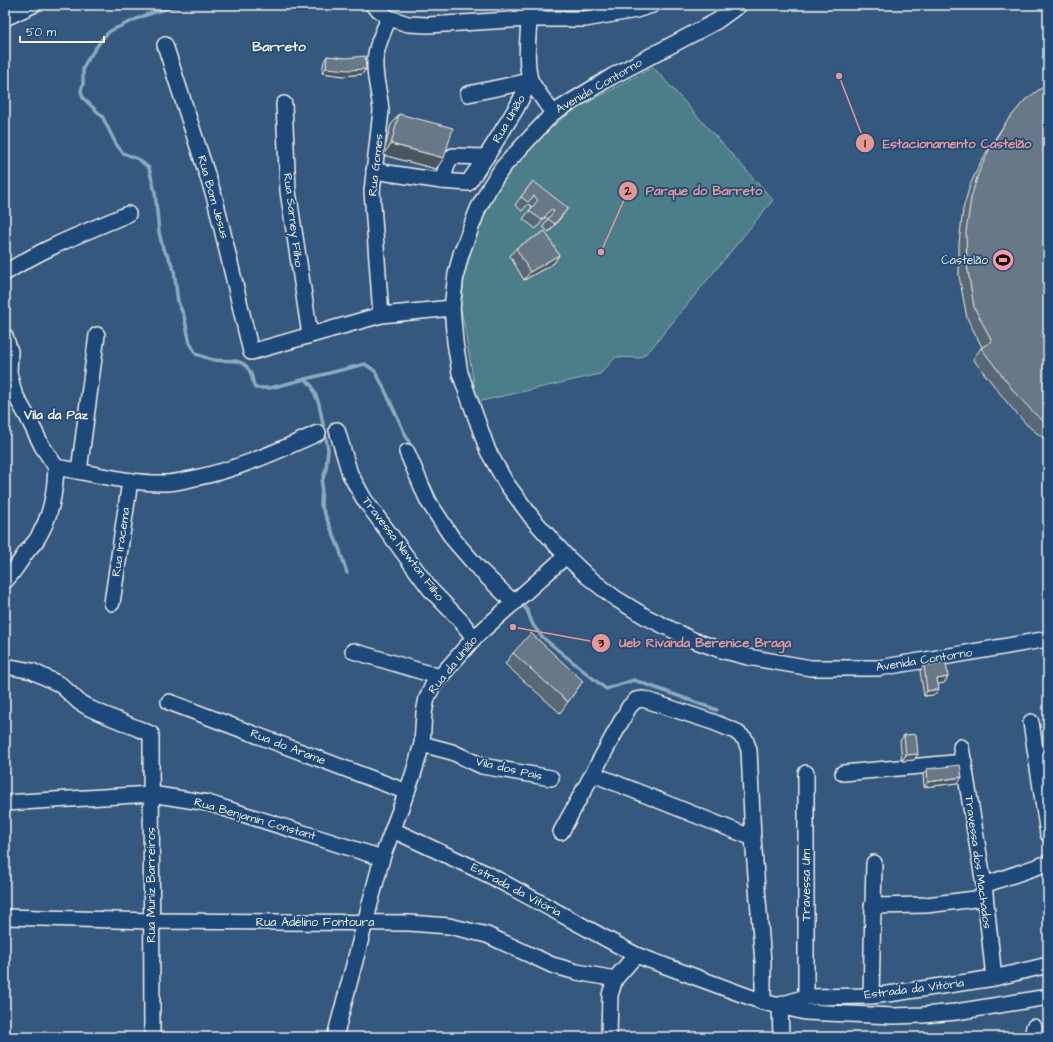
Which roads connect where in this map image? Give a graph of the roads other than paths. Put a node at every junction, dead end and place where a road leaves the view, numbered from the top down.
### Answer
1 (33, 5) edge
2 (373, 5) edge
3 (652, 5) edge
4 (739, 5) edge
5 (531, 12) edge
6 (5, 18) edge
7 (389, 18) junction
8 (165, 45) dead end
9 (530, 80) junction
10 (468, 94) dead end
11 (284, 104) dead end
12 (553, 113) junction
13 (486, 157) junction
14 (374, 172) junction
15 (442, 181) junction
16 (128, 214) dead end
17 (5, 273) edge
18 (452, 308) junction
19 (381, 314) junction
20 (97, 335) dead end
21 (310, 335) junction
22 (5, 336) edge
23 (337, 430) dead end
24 (318, 433) dead end
25 (407, 452) dead end
26 (56, 467) junction
27 (79, 471) junction
28 (130, 480) junction
29 (566, 556) junction
30 (5, 581) edge
31 (517, 600) junction
32 (112, 603) dead end
33 (474, 638) junction
34 (1048, 639) edge
35 (353, 651) dead end
36 (5, 666) edge
37 (440, 677) junction
38 (168, 702) dead end
39 (1031, 722) dead end
40 (422, 744) junction
41 (961, 747) dead end
42 (964, 762) junction
43 (806, 773) dead end
44 (843, 773) dead end
45 (593, 774) junction
46 (550, 778) dead end
47 (407, 792) junction
48 (151, 794) junction
49 (5, 803) edge
50 (393, 830) junction
51 (561, 832) dead end
52 (1048, 834) edge
53 (753, 838) junction
54 (382, 858) junction
55 (1048, 863) edge
56 (874, 864) dead end
57 (984, 892) junction
58 (872, 906) junction
59 (5, 917) edge
60 (151, 921) junction
61 (365, 922) junction
62 (636, 955) junction
63 (1048, 965) edge
64 (994, 978) junction
65 (615, 979) junction
66 (871, 996) junction
67 (806, 997) junction
68 (1048, 997) edge
69 (763, 1002) junction
70 (780, 1006) junction
71 (152, 1037) edge
72 (335, 1037) edge
73 (609, 1037) edge
74 (781, 1037) edge

1 - 6 street
2 - 7 street
3 - 5 street
4 - 12 street, Avenida Contorno
5 - 7 street
5 - 9 street
7 - 14 street, Rua Gomes
8 - 21 street, Rua Bom Jesus
9 - 10 street
9 - 12 street
9 - 13 street, Rua União
11 - 21 street, Rua Sarney Filho
12 - 18 street, Avenida Contorno
13 - 15 street, Rua União
13 - 15 street, Rua União
14 - 15 street, Rua União
14 - 19 street, Rua Gomes
16 - 17 street
18 - 19 street
18 - 29 street, Avenida Contorno
19 - 21 street
20 - 27 street
22 - 26 street
23 - 33 street, Travessa Newton Filho
24 - 28 street
25 - 31 street
26 - 27 street
26 - 30 street
27 - 28 street
28 - 32 street, Rua Iracema
29 - 31 street, Rua da União
29 - 34 street, Avenida Contorno
31 - 33 street, Rua da União
33 - 37 street, Rua da União
35 - 37 street
36 - 48 street, Rua Muniz Barreiros
37 - 40 street, Rua da União
38 - 47 street, Rua do Arame
39 - 52 street
40 - 46 street, Vila dos Pais
40 - 47 street, Rua da União
41 - 42 street, Travessa dos Machados
42 - 44 street
42 - 57 street, Travessa dos Machados
43 - 67 street, Travessa Um
45 - 51 street
45 - 53 street
45 - 53 street
47 - 50 street, Rua da União
48 - 49 street, Rua Benjamin Constant
48 - 54 street, Rua Benjamin Constant
48 - 60 street, Rua Muniz Barreiros
50 - 54 street, Rua da União
50 - 62 street, Estrada da Vitória
53 - 69 street
54 - 61 street, Rua da União
55 - 57 street
56 - 58 street
57 - 58 street
57 - 64 street, Travessa dos Machados
58 - 66 street
59 - 60 street, Rua Adélino Fontoura
60 - 61 street, Rua Adélino Fontoura
60 - 71 street, Rua Muniz Barreiros
61 - 65 street, Rua Adélino Fontoura
61 - 72 street, Rua da União
62 - 65 street
62 - 69 street, Estrada da Vitória
63 - 64 street, Estrada da Vitória
64 - 66 street, Estrada da Vitória
65 - 73 street
66 - 67 street, Estrada da Vitória
67 - 70 street, Estrada da Vitória
68 - 70 street, Estrada da Vitória
69 - 70 street, Estrada da Vitória
70 - 74 street

